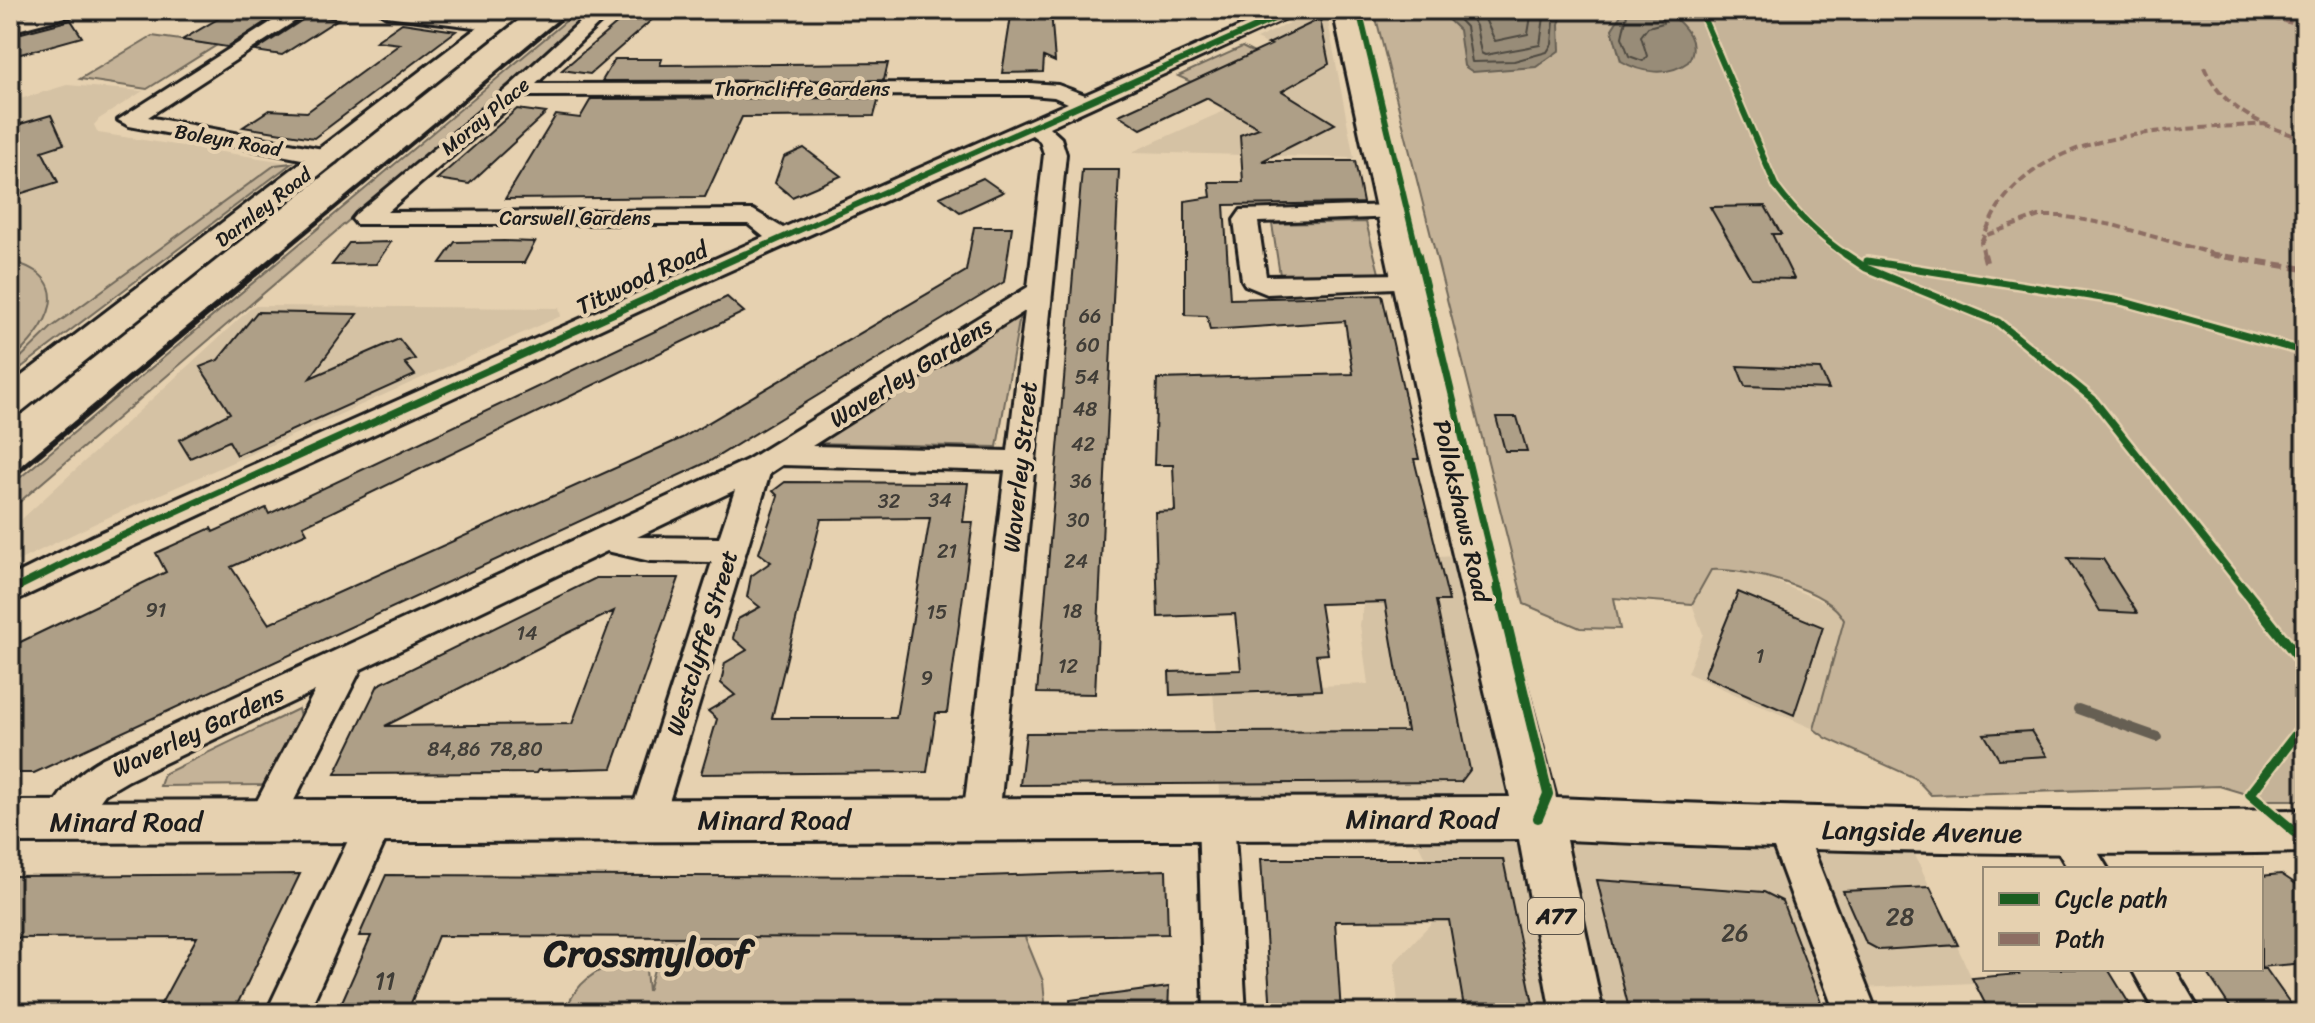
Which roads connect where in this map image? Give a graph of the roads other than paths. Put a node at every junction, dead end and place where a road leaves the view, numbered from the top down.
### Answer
1 (70, 10) edge
2 (303, 10) edge
3 (386, 10) edge
4 (604, 10) edge
5 (1294, 10) edge
6 (1345, 10) edge
7 (506, 17) edge
8 (10, 26) edge
9 (517, 90) junction
10 (1084, 102) junction
11 (1032, 125) junction
12 (328, 157) junction
13 (1391, 212) junction
14 (364, 219) joint
15 (780, 237) junction
16 (1407, 282) junction
17 (1040, 290) junction
18 (10, 403) edge
19 (769, 461) junction
20 (1021, 461) junction
21 (608, 538) junction
22 (731, 550) junction
23 (10, 591) edge
24 (349, 659) junction
25 (981, 818) junction
26 (1216, 818) junction
27 (1538, 818) junction
28 (647, 819) junction
29 (265, 820) junction
30 (63, 821) junction
31 (376, 821) junction
32 (10, 822) edge
33 (1786, 829) junction
34 (2302, 834) edge
35 (2077, 851) edge
36 (2153, 971) edge
37 (287, 1013) edge
38 (1225, 1013) edge
39 (1577, 1013) edge
40 (1856, 1013) edge
41 (2180, 1013) edge

1 - 8 street
2 - 12 street, Boleyn Road
3 - 7 street
4 - 9 street, Moray Place
5 - 10 street, Titwood Road
6 - 13 main road, Pollokshaws Road / A77
7 - 12 main road, Darnley Road
9 - 10 street, Thorncliffe Gardens
9 - 14 street, Moray Place
10 - 11 street, Titwood Road
11 - 15 street, Titwood Road
11 - 17 street, Waverley Street
12 - 18 main road, Darnley Road
13 - 16 main road, Pollokshaws Road / A77
13 - 16 street
14 - 15 street, Carswell Gardens
15 - 23 street, Titwood Road
16 - 27 main road, Pollokshaws Road / A77
17 - 19 street, Waverley Gardens
17 - 20 street, Waverley Street
19 - 20 street, Waverley Gardens
19 - 21 street, Waverley Gardens
19 - 22 street, Westclyffe Street
20 - 25 street, Waverley Street
21 - 22 street
21 - 24 street, Waverley Gardens
22 - 28 street, Westclyffe Street
24 - 29 street, Waverley Gardens
24 - 30 street, Waverley Gardens
25 - 26 main road, Minard Road
25 - 28 main road, Minard Road
26 - 27 main road, Minard Road
26 - 38 street
27 - 33 main road, Langside Avenue
27 - 39 main road, Pollokshaws Road / A77
28 - 31 main road, Minard Road
29 - 30 main road, Minard Road
29 - 31 main road, Minard Road
30 - 32 main road, Minard Road
31 - 37 street
33 - 35 main road, Langside Avenue
33 - 40 street
34 - 35 main road, Langside Avenue
36 - 41 street

